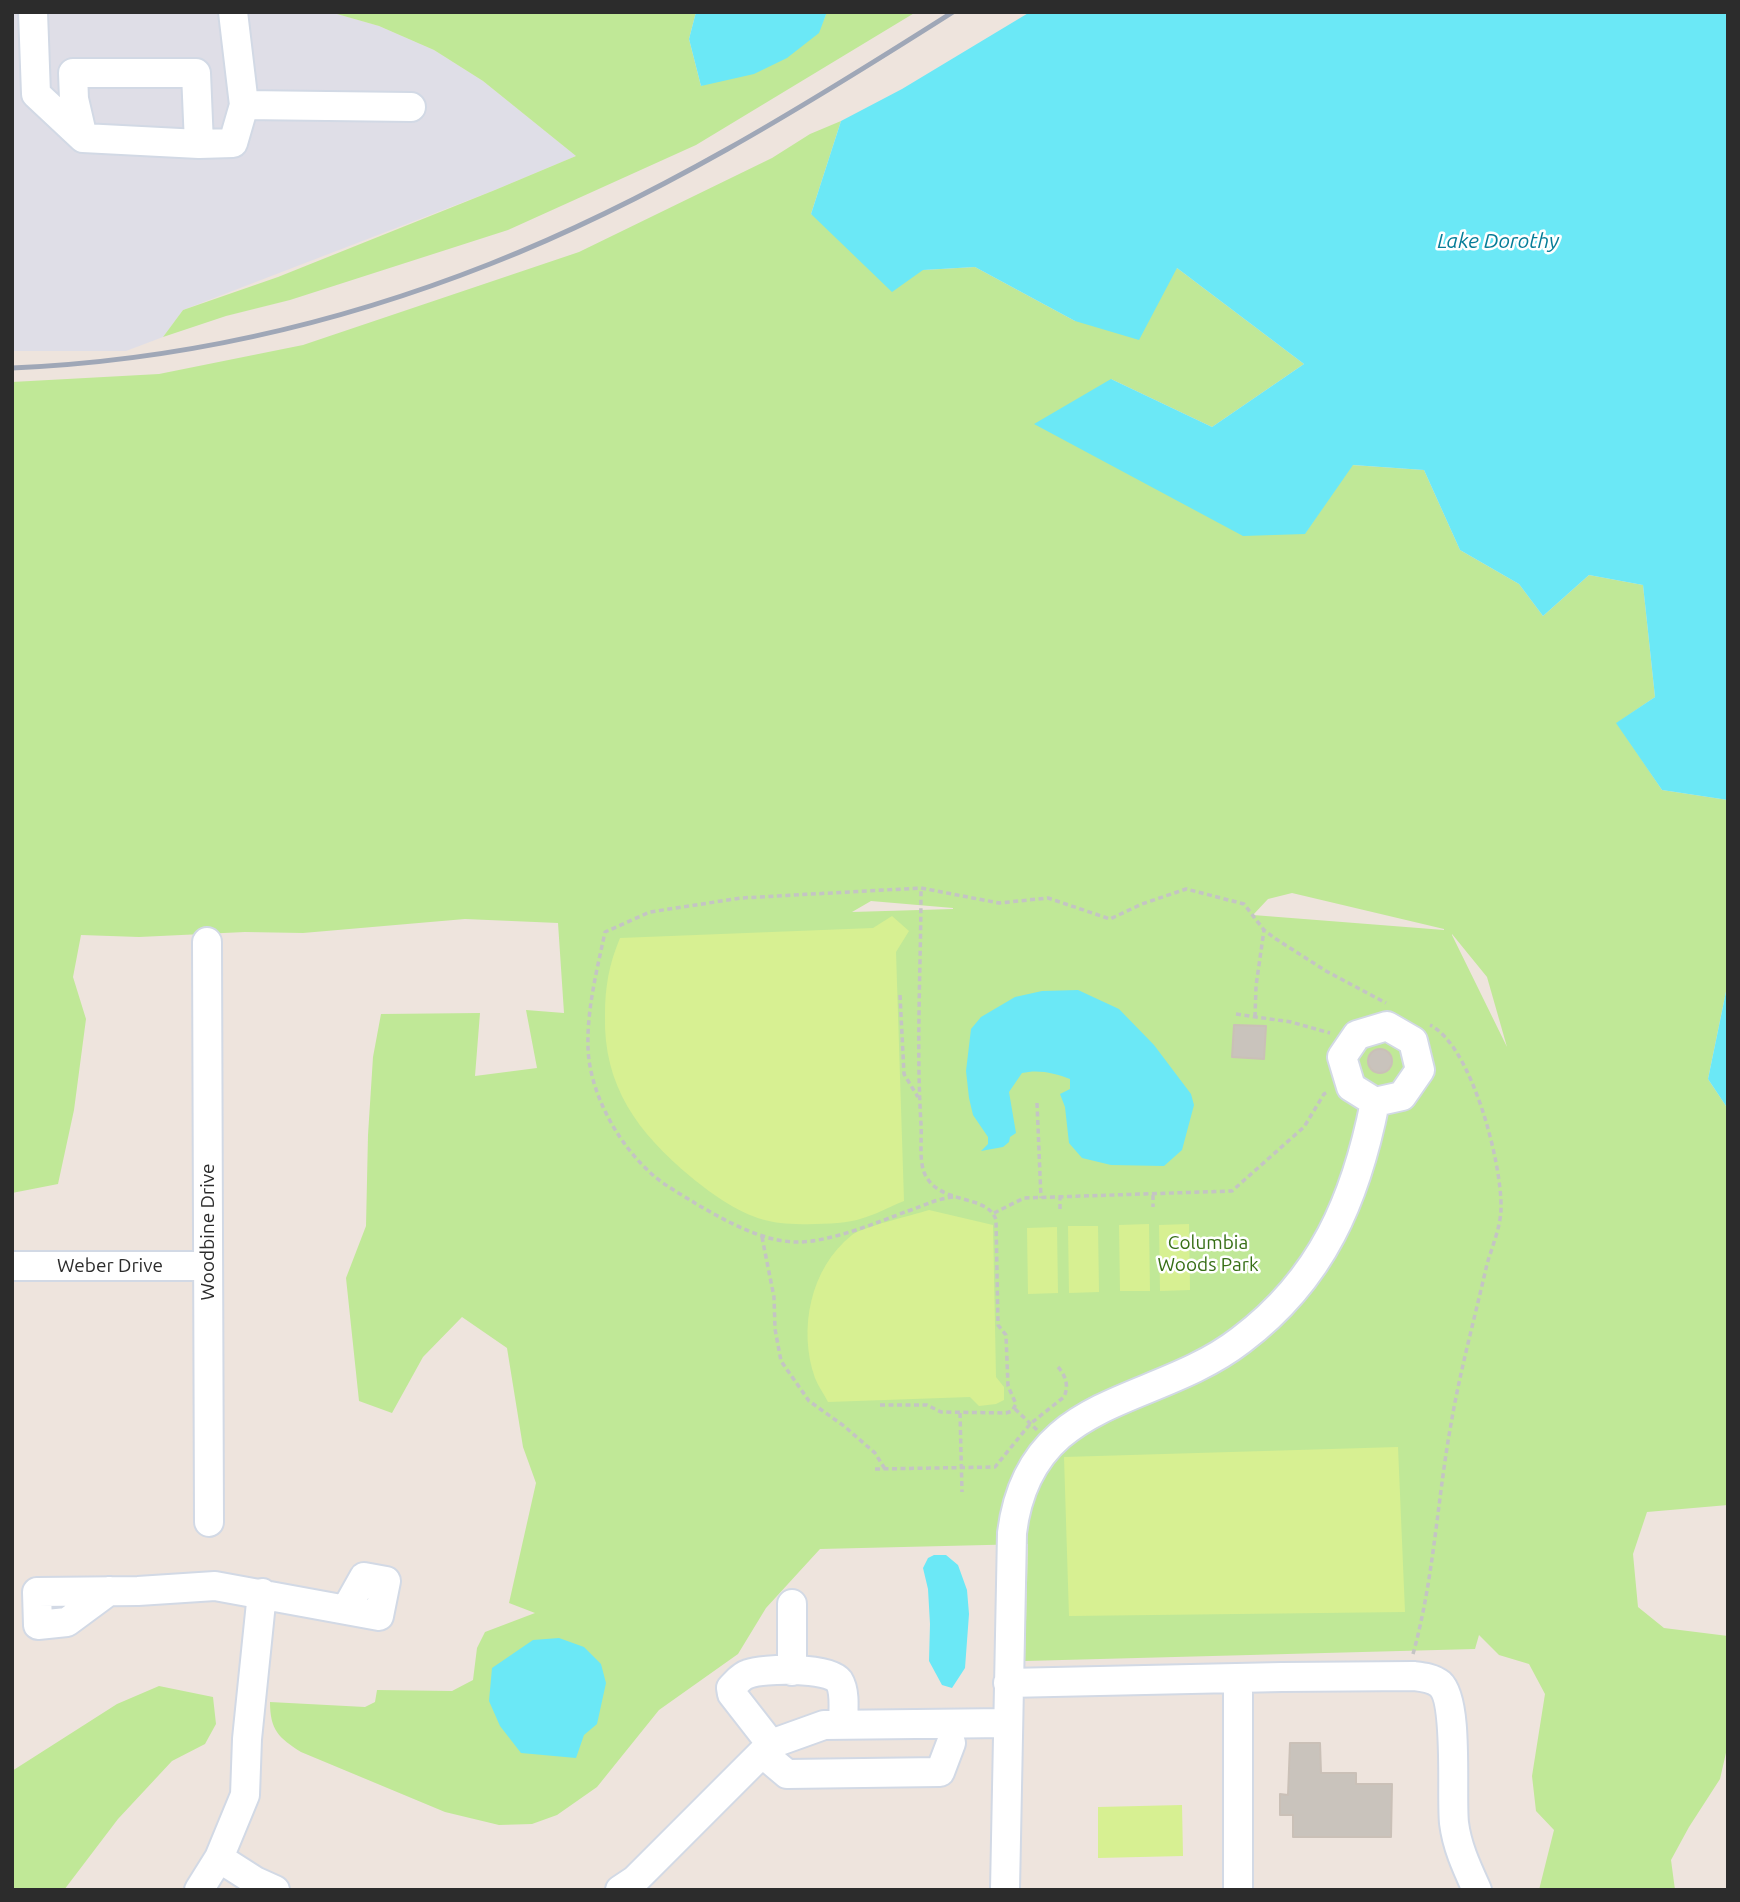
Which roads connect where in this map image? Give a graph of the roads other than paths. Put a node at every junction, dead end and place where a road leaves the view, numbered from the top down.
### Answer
1 (33, 12) edge
2 (233, 12) edge
3 (73, 73) junction
4 (36, 76) junction
5 (244, 106) junction
6 (411, 107) dead end
7 (83, 138) junction
8 (199, 144) junction
9 (207, 942) dead end
10 (1375, 1102) junction
11 (12, 1266) edge
12 (208, 1266) junction
13 (209, 1522) dead end
14 (110, 1591) dead end
15 (261, 1592) junction
16 (792, 1604) dead end
17 (346, 1609) dead end
18 (792, 1671) junction
19 (1237, 1678) junction
20 (1008, 1683) junction
21 (843, 1725) junction
22 (1007, 1732) junction
23 (943, 1734) junction
24 (766, 1749) junction
25 (219, 1858) junction
26 (633, 1887) edge
27 (268, 1888) edge
28 (199, 1890) edge
29 (1005, 1890) edge
30 (1238, 1890) edge
31 (1477, 1890) edge

1 - 4 street
2 - 5 street
3 - 4 street
3 - 7 street
3 - 8 street
4 - 7 street
5 - 6 street
5 - 8 street
7 - 8 street
9 - 12 street, Woodbine Drive
10 - 10 street
10 - 20 street
11 - 12 street, Weber Drive
12 - 13 street, Woodbine Drive
14 - 15 street
15 - 17 street
15 - 25 street
16 - 18 street
18 - 21 street
18 - 24 street
19 - 20 street
19 - 30 street
19 - 31 street
20 - 22 street
21 - 23 street
21 - 24 street
22 - 23 street
22 - 29 street
23 - 24 street
24 - 26 street
25 - 27 street
25 - 28 street

